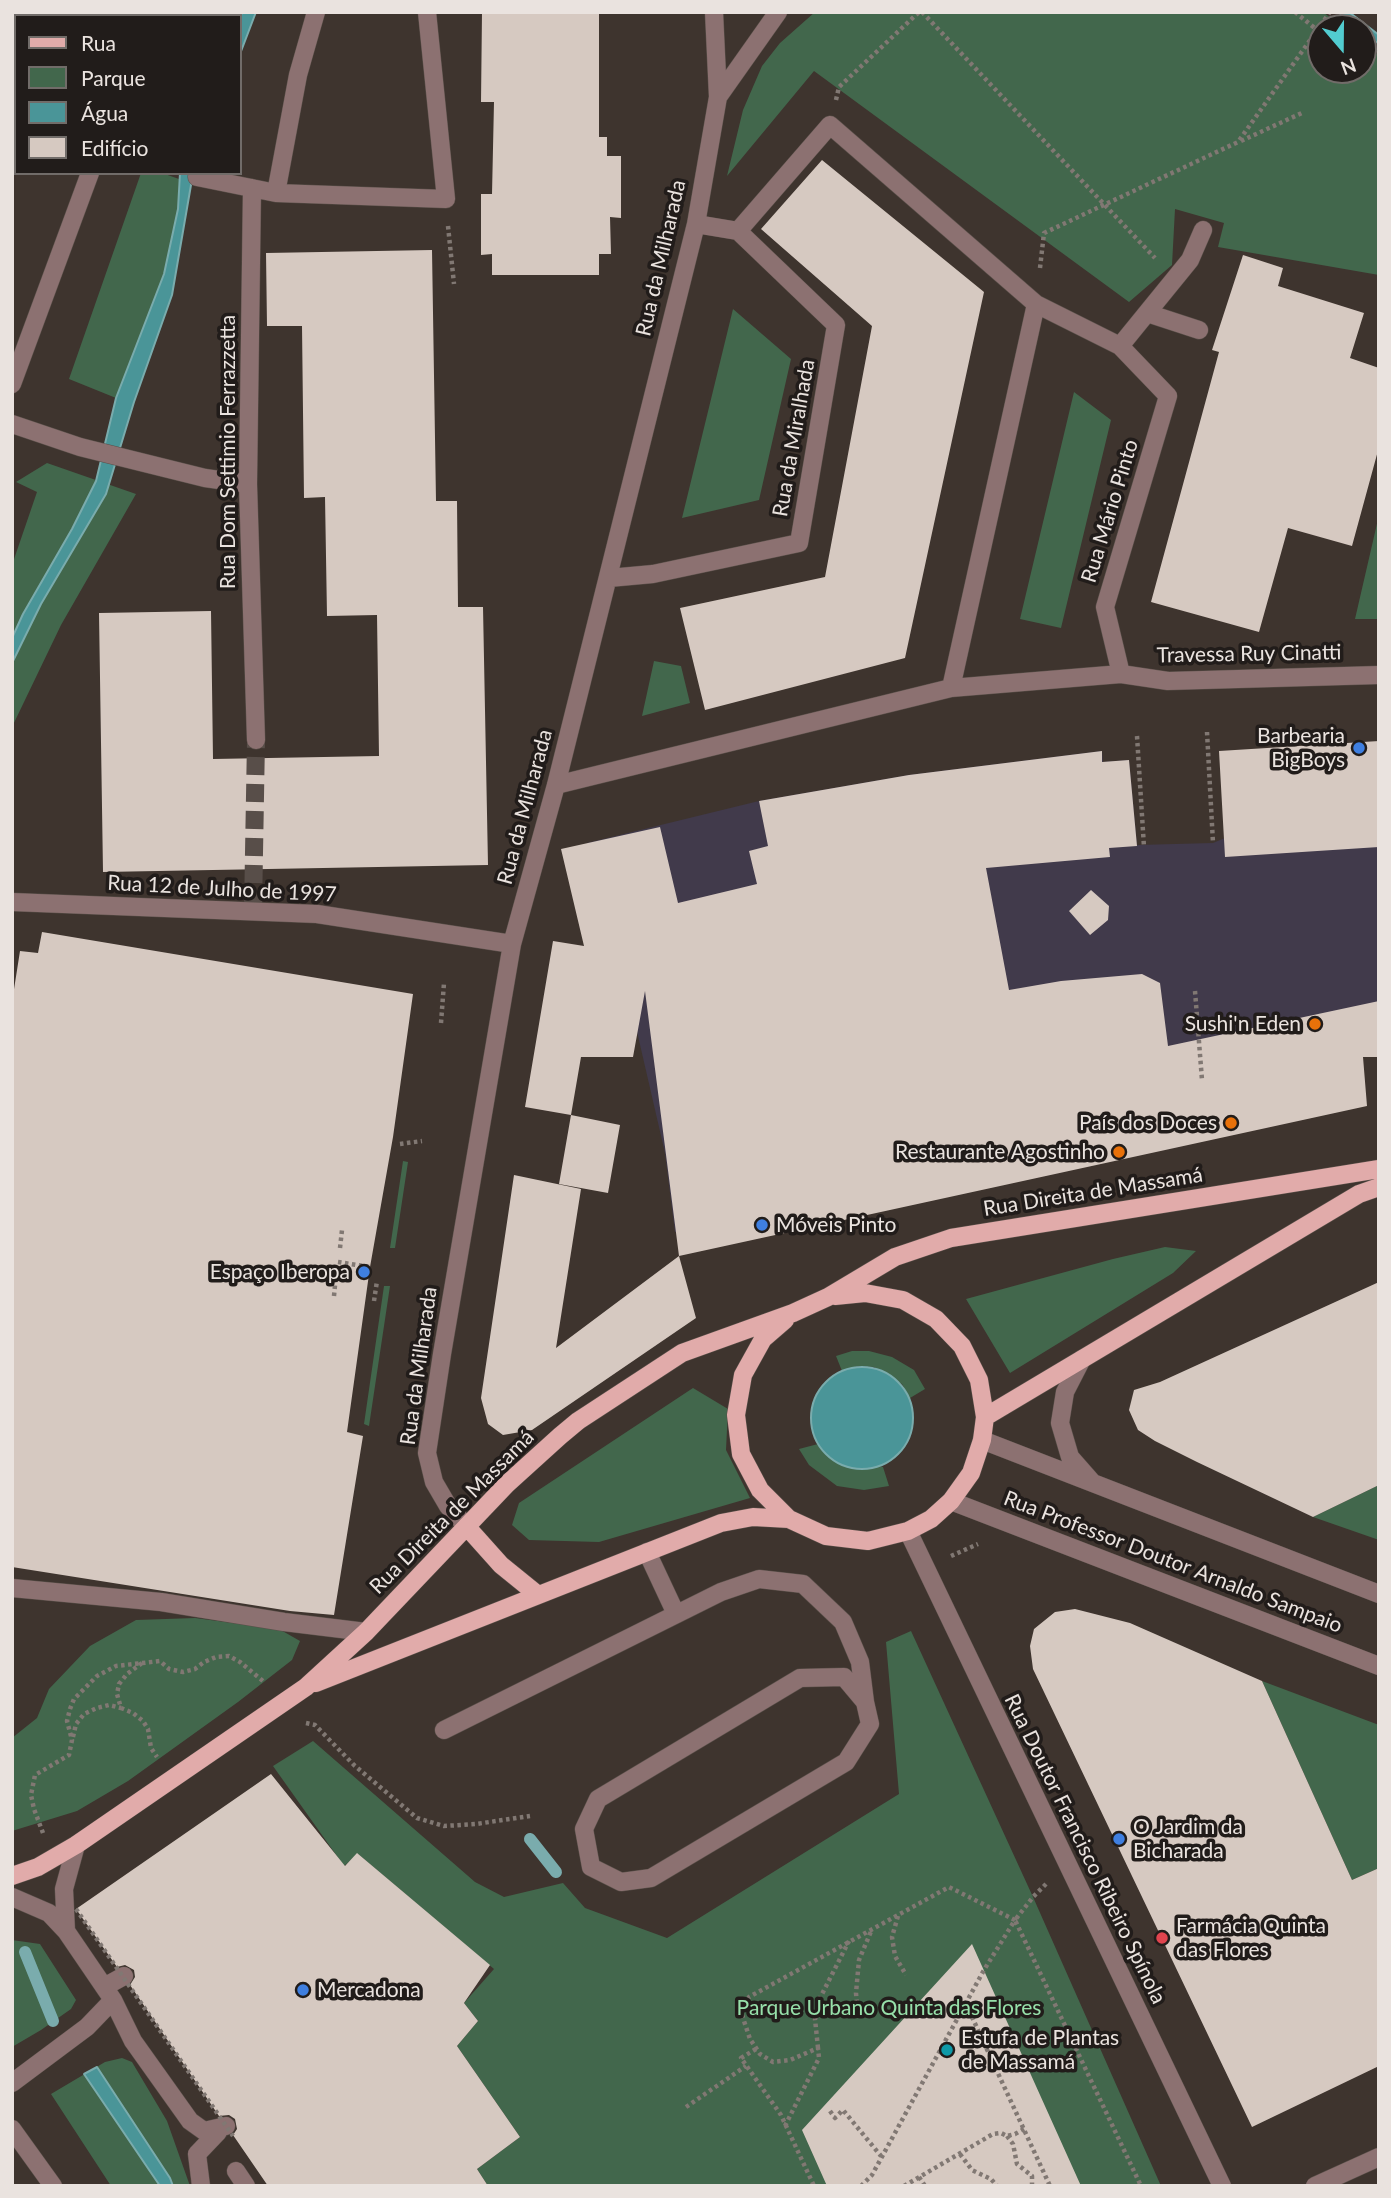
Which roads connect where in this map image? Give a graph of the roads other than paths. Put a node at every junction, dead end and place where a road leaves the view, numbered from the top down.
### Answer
1 (316, 12) edge
2 (427, 12) edge
3 (714, 12) edge
4 (778, 12) edge
5 (718, 97) junction
6 (89, 175) edge
7 (197, 177) dead end
8 (252, 188) junction
9 (276, 193) junction
10 (696, 224) junction
11 (1203, 230) dead end
12 (738, 231) junction
13 (1036, 304) junction
14 (1147, 313) junction
15 (1199, 330) dead end
16 (1120, 346) junction
17 (12, 384) edge
18 (12, 424) edge
19 (248, 484) junction
20 (609, 578) junction
21 (1121, 674) junction
22 (1379, 675) edge
23 (951, 688) junction
24 (256, 740) tunnel mouth
25 (556, 785) junction
26 (12, 902) edge
27 (512, 944) junction
28 (1379, 1169) edge
29 (1379, 1187) edge
30 (828, 1297) junction
31 (793, 1313) junction
32 (1082, 1359) junction
33 (985, 1417) junction
34 (982, 1440) junction
35 (1094, 1484) junction
36 (951, 1501) junction
37 (789, 1518) junction
38 (467, 1527) junction
39 (908, 1531) junction
40 (647, 1552) junction
41 (12, 1588) edge
42 (1379, 1594) edge
43 (538, 1595) junction
44 (676, 1614) junction
45 (366, 1632) junction
46 (1379, 1666) edge
47 (306, 1687) junction
48 (865, 1702) junction
49 (444, 1730) dead end
50 (76, 1845) junction
51 (12, 1876) edge
52 (12, 1896) edge
53 (66, 1931) junction
54 (124, 1976) dead end
55 (109, 1993) junction
56 (12, 2083) edge
57 (12, 2129) edge
58 (1379, 2157) edge
59 (53, 2186) edge
60 (201, 2186) edge
61 (1222, 2186) edge
62 (1315, 2186) edge

1 - 9 street
2 - 9 street
3 - 5 street
4 - 5 street
5 - 10 street, Rua da Milharada
6 - 17 street
7 - 8 street
8 - 9 street
8 - 19 street, Rua Dom Settimio Ferrazzetta
10 - 12 street
10 - 20 street, Rua da Milharada
11 - 14 street
12 - 13 street, Rua Mário Pinto
12 - 20 street, Rua da Miralhada
13 - 16 street, Rua Mário Pinto
13 - 23 street
14 - 15 street
14 - 16 street
16 - 21 street, Rua Mário Pinto
18 - 19 street
19 - 24 street, Rua Dom Settimio Ferrazzetta
20 - 25 street, Rua da Milharada
21 - 22 street, Travessa Ruy Cinatti
21 - 23 street
23 - 25 street
25 - 27 street, Rua da Milharada
26 - 27 street, Rua 12 de Julho de 1997
27 - 38 street, Rua da Milharada
28 - 30 main road, Rua Direita de Massamá
29 - 32 main road
30 - 31 main road, Rua Direita de Massamá
30 - 33 main road, Rua Direita de Massamá
31 - 37 main road, Rua Direita de Massamá
31 - 38 main road, Rua Direita de Massamá
32 - 33 main road
32 - 35 street
33 - 34 main road, Rua Direita de Massamá
34 - 35 street, Rua Professor Doutor Arnaldo Sampaio
34 - 36 main road, Rua Direita de Massamá
35 - 42 street, Rua Professor Doutor Arnaldo Sampaio
36 - 39 main road, Rua Direita de Massamá
36 - 46 street, Rua Professor Doutor Arnaldo Sampaio
37 - 39 main road, Rua Direita de Massamá
37 - 40 main road, Rua Direita de Massamá
38 - 43 main road
38 - 45 main road, Rua Direita de Massamá
39 - 61 street, Rua Doutor Francisco Ribeiro Spínola
40 - 43 main road, Rua Direita de Massamá
40 - 44 street
41 - 45 street
43 - 47 main road, Rua Direita de Massamá
44 - 48 street
44 - 49 street
45 - 47 main road, Rua Direita de Massamá
47 - 50 main road, Rua Direita de Massamá
48 - 48 street
50 - 51 main road, Rua Direita de Massamá
50 - 53 street
52 - 53 street
53 - 55 street
54 - 55 street
55 - 56 street
55 - 60 street
57 - 59 street
58 - 62 street

